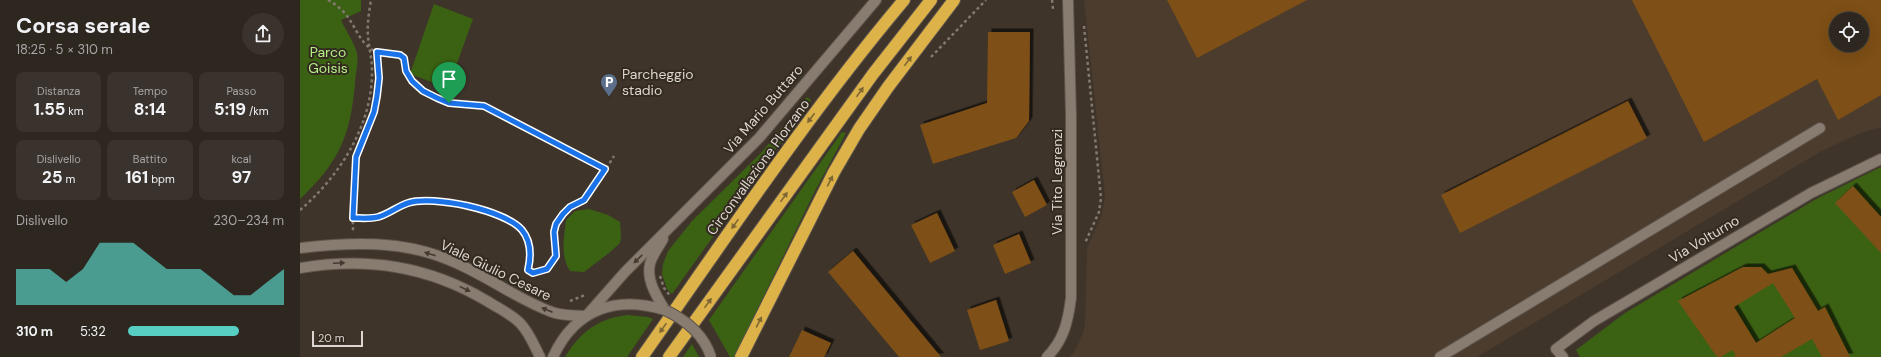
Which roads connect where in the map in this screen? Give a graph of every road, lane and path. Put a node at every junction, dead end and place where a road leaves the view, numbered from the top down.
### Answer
1 (328, 0) edge
2 (371, 0) edge
3 (876, 0) edge
4 (904, 0) edge
5 (931, 0) edge
6 (954, 0) edge
7 (986, 0) edge
8 (1052, 0) edge
9 (1068, 0) edge
10 (1053, 9) dead end
11 (1083, 23) dead end
12 (370, 49) junction
13 (377, 52) junction
14 (929, 60) dead end
15 (1820, 128) dead end
16 (614, 156) dead end
17 (1881, 159) edge
18 (605, 169) junction
19 (300, 210) edge
20 (353, 218) junction
21 (666, 232) junction
22 (353, 243) junction
23 (1085, 245) dead end
24 (300, 248) edge
25 (300, 268) edge
26 (586, 295) dead end
27 (569, 301) dead end
28 (665, 310) junction
29 (586, 315) junction
30 (540, 357) edge
31 (553, 357) edge
32 (642, 357) edge
33 (669, 357) edge
34 (711, 357) edge
35 (741, 357) edge
36 (1047, 357) edge
37 (1440, 357) edge
38 (1563, 357) edge

1 - 12 path
2 - 12 path
3 - 21 street, Via Mario Buttaro
4 -> 32 highway, Circonvallazione Plorzano
33 -> 5 highway
35 -> 6 highway
7 - 14 path
8 - 10 path
9 - 36 street, Via Tito Legrenzi
11 - 23 path
12 - 13 path
12 - 19 path
13 - 18 path
13 - 20 path
15 - 37 street
16 - 18 path
17 - 38 street, Via Volturno
18 - 20 path
20 - 22 path
21 - 28 street, Via Mario Buttaro
21 -> 29 street, Via Mario Buttaro
22 - 24 street, Viale Giulio Cesare
29 -> 22 street, Viale Giulio Cesare
25 -> 30 street
26 - 27 path
28 - 29 street, Viale Giulio Cesare
28 - 34 street, Viale Giulio Cesare, bridge
29 - 31 street, Viale Giulio Cesare

